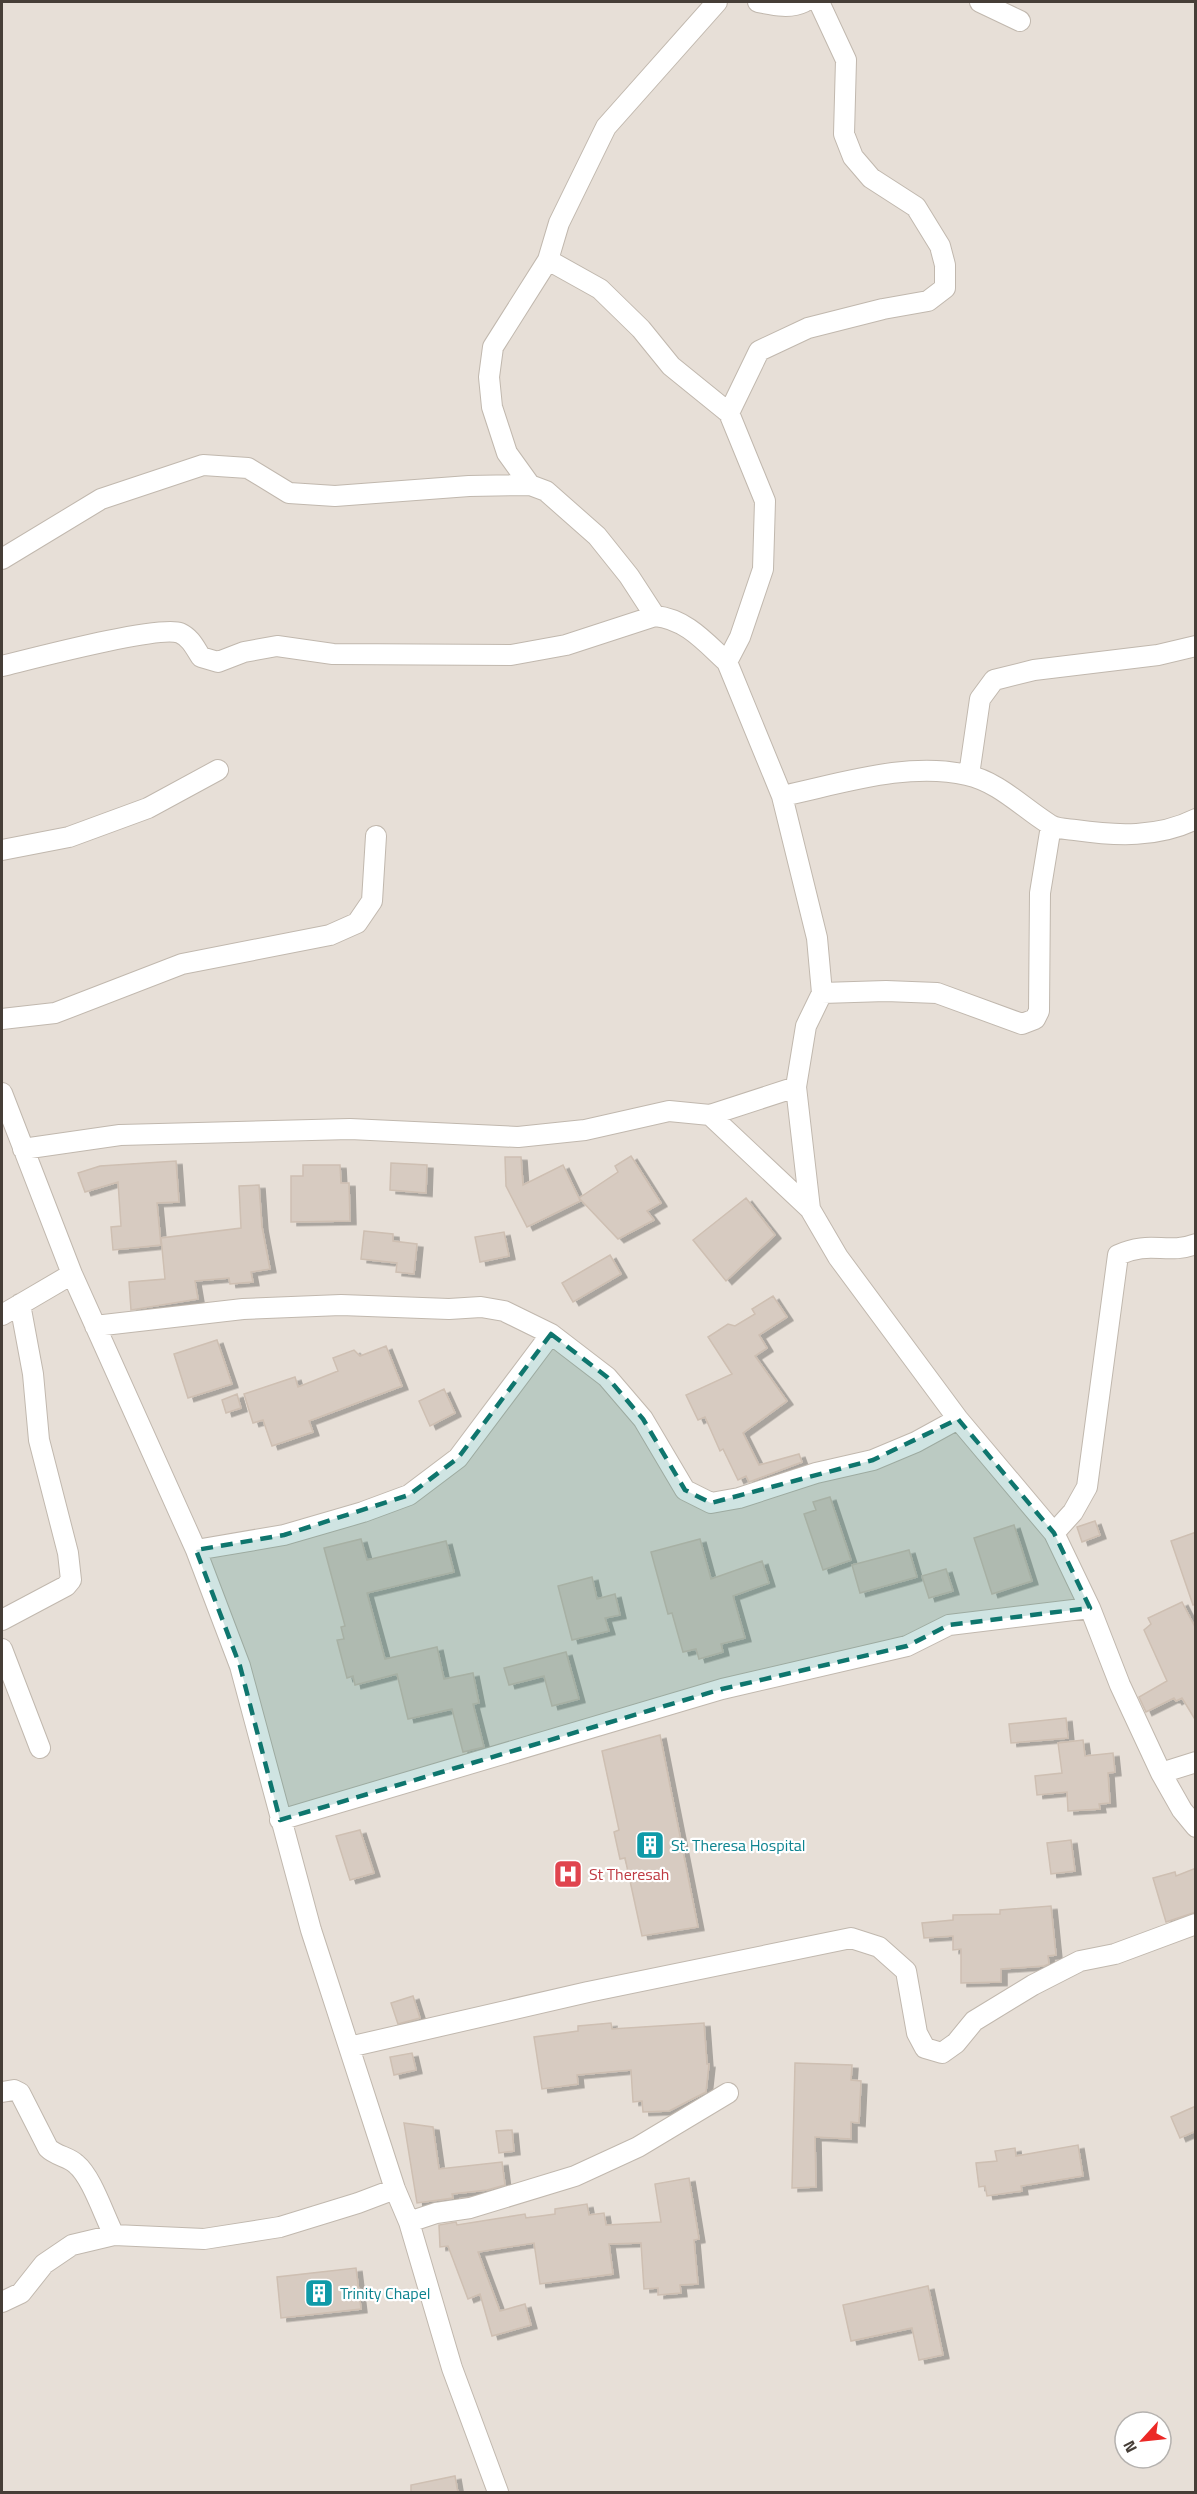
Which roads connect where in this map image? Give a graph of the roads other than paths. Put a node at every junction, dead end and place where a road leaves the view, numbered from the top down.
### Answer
1 (717, 2) edge
2 (758, 2) edge
3 (804, 2) edge
4 (819, 2) edge
5 (980, 2) edge
6 (1020, 21) dead end
7 (548, 261) junction
8 (729, 413) junction
9 (530, 485) junction
10 (2, 559) edge
11 (655, 616) junction
12 (1196, 646) edge
13 (727, 662) junction
14 (2, 666) edge
15 (218, 770) dead end
16 (969, 775) junction
17 (782, 796) junction
18 (1196, 819) edge
19 (1051, 826) junction
20 (376, 836) dead end
21 (2, 850) edge
22 (822, 993) junction
23 (2, 1019) edge
24 (796, 1087) junction
25 (2, 1097) edge
26 (710, 1115) junction
27 (23, 1149) junction
28 (810, 1209) junction
29 (1196, 1245) edge
30 (72, 1274) junction
31 (20, 1304) junction
32 (2, 1315) edge
33 (95, 1326) junction
34 (551, 1334) junction
35 (958, 1419) junction
36 (1054, 1533) junction
37 (196, 1550) junction
38 (1090, 1608) junction
39 (2, 1620) edge
40 (2, 1649) edge
41 (40, 1748) dead end
42 (1196, 1761) edge
43 (1161, 1773) junction
44 (280, 1820) junction
45 (1196, 1827) edge
46 (1196, 1924) edge
47 (349, 2047) junction
48 (2, 2092) edge
49 (728, 2093) dead end
50 (395, 2188) junction
51 (409, 2222) junction
52 (114, 2235) junction
53 (2, 2302) edge
54 (498, 2493) edge

1 - 7 street
2 - 3 street
4 - 8 street
5 - 6 street
7 - 8 street
7 - 9 street
8 - 13 street
9 - 10 street
9 - 11 street
11 - 13 street
11 - 14 street
12 - 16 street
13 - 17 street
15 - 21 street
16 - 17 street
16 - 19 street
17 - 22 street
18 - 19 street
19 - 22 street
20 - 23 street
22 - 24 street
24 - 26 street
24 - 28 street
25 - 27 street
26 - 27 street
26 - 28 street
27 - 30 street
28 - 35 street
29 - 36 street
30 - 31 street
30 - 33 street
31 - 32 street
31 - 39 street
33 - 34 street
33 - 37 street
34 - 35 street
34 - 37 street
35 - 36 street
36 - 38 street
37 - 44 street
38 - 43 street
38 - 44 street
40 - 41 street
42 - 43 street
43 - 45 street
44 - 47 street
46 - 47 street
47 - 50 street
48 - 52 street
49 - 51 street
50 - 51 street
50 - 52 street
51 - 54 street
52 - 53 street

